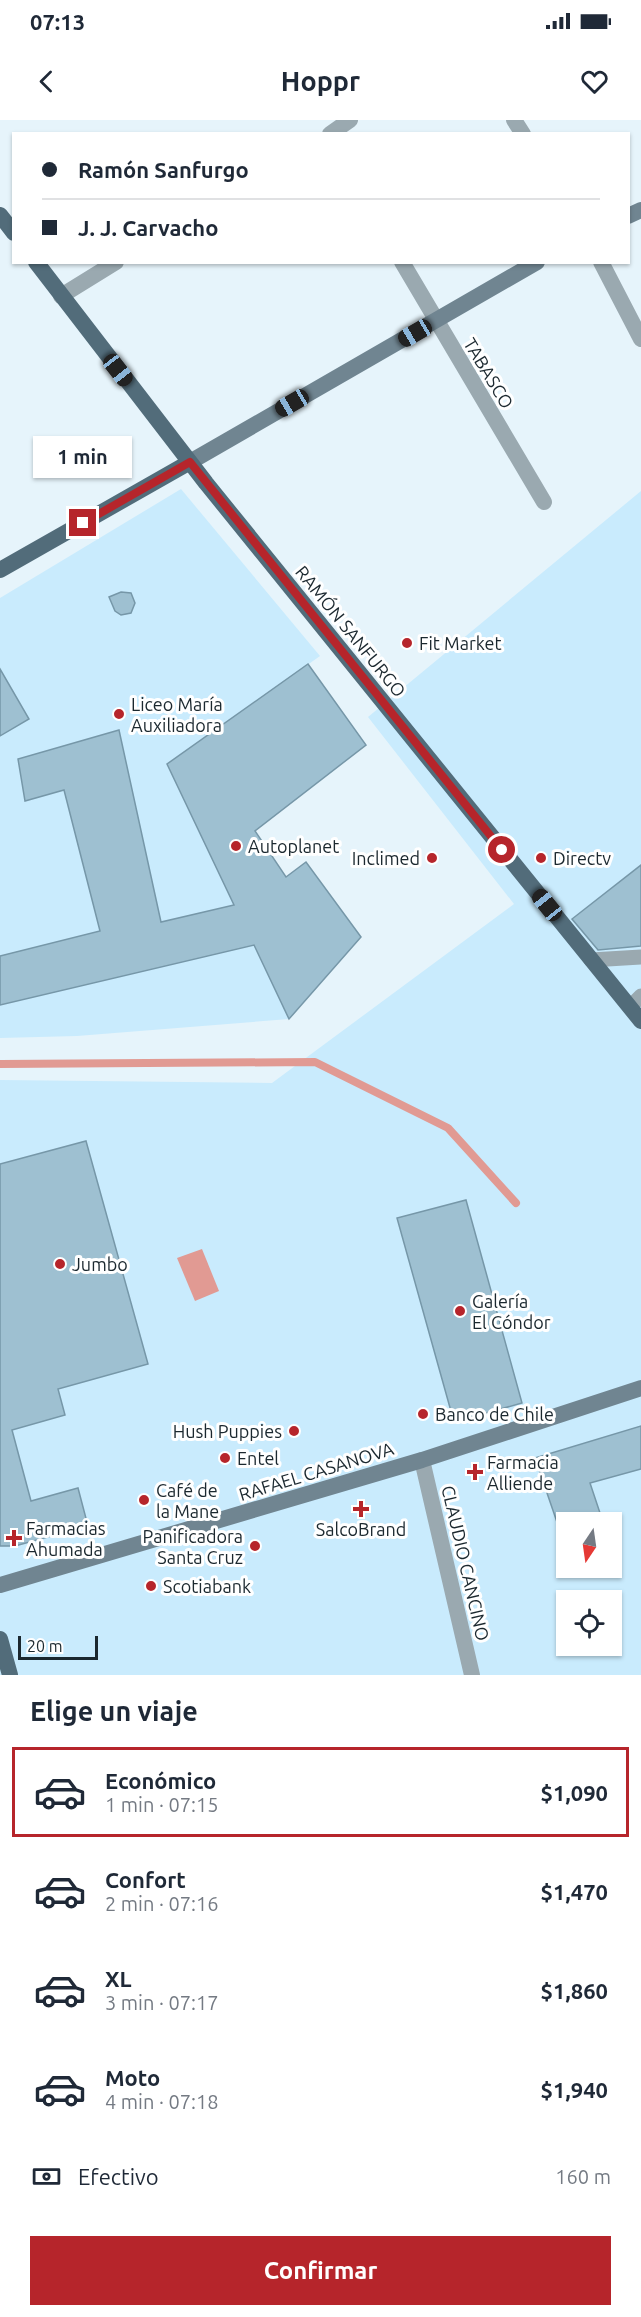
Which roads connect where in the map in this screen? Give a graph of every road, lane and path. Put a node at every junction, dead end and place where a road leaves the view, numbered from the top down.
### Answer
1 (350, 120) edge
2 (333, 132) edge
3 (0, 215) edge
4 (12, 230) edge
5 (37, 264) edge
6 (113, 264) edge
7 (403, 264) edge
8 (534, 264) edge
9 (602, 264) edge
10 (61, 296) junction
11 (435, 321) junction
12 (641, 339) edge
13 (190, 462) junction
14 (544, 502) dead end
15 (0, 570) edge
16 (641, 957) edge
17 (591, 960) junction
18 (636, 1002) edge
19 (641, 1021) edge
20 (641, 1388) edge
21 (422, 1460) junction
22 (0, 1585) edge
23 (0, 1639) edge
24 (10, 1675) edge
25 (472, 1675) edge

1 - 2 street
3 - 4 main road
5 - 10 main road, RAMÓN SANFURGO
6 - 10 street
7 - 11 street, TABASCO
8 - 11 main road
9 - 12 street
10 - 13 main road, RAMÓN SANFURGO
11 - 13 main road
11 - 14 street, TABASCO
13 - 15 main road
13 - 17 main road, RAMÓN SANFURGO
16 - 17 lane
17 - 18 main road, RAMÓN SANFURGO
18 - 19 main road, RAMÓN SANFURGO
20 - 21 main road, RAFAEL CASANOVA
21 - 22 main road, RAFAEL CASANOVA
21 - 25 street, CLAUDIO CANCINO
23 - 24 main road

